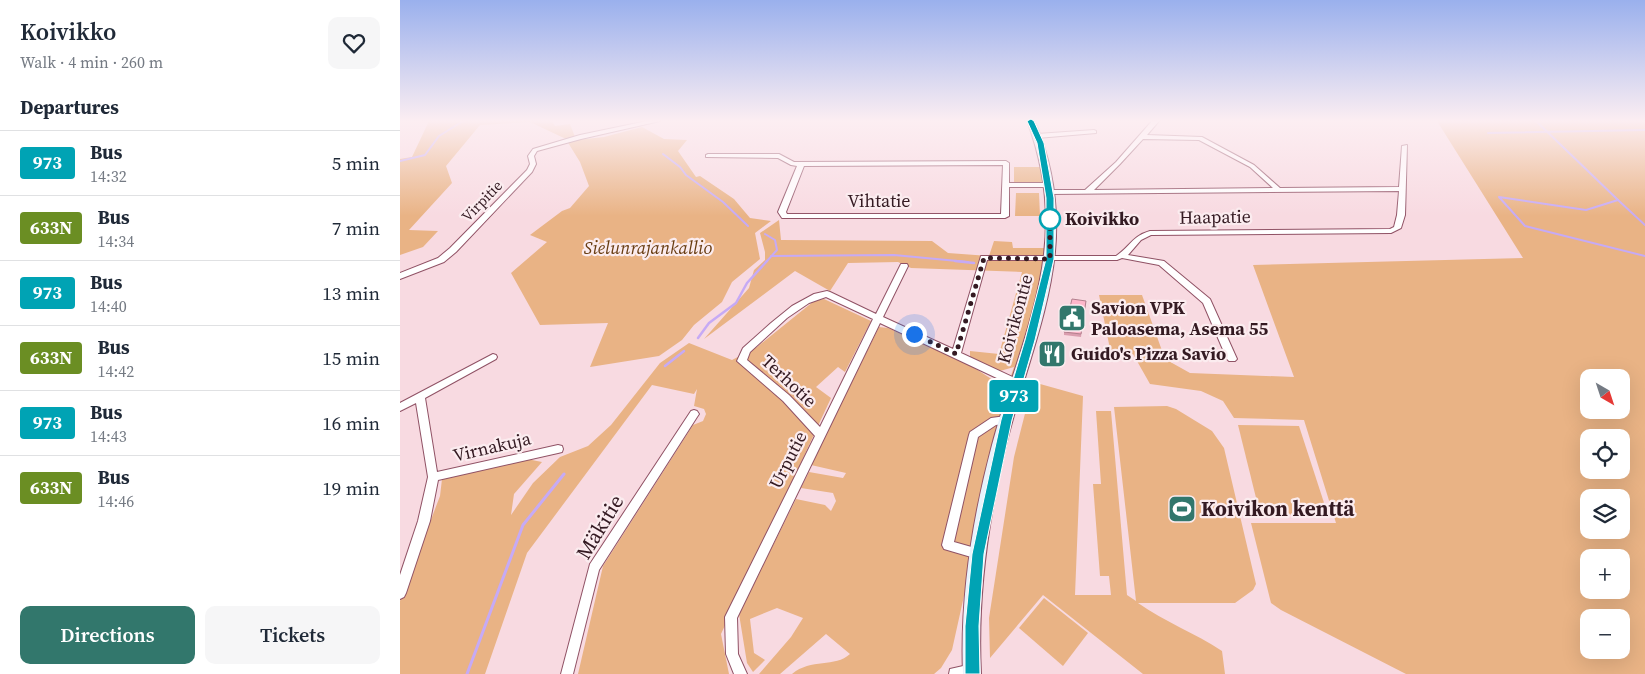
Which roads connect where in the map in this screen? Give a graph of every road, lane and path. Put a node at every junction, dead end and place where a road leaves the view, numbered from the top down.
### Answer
1 (533, 152) edge
2 (1041, 152) edge
3 (1127, 152) edge
4 (1227, 152) edge
5 (1405, 152) edge
6 (708, 156) dead end
7 (801, 164) junction
8 (1006, 188) junction
9 (1049, 188) junction
10 (1277, 188) junction
11 (1402, 188) junction
12 (1088, 191) junction
13 (1122, 256) junction
14 (1050, 259) junction
15 (904, 266) dead end
16 (400, 276) edge
17 (878, 319) junction
18 (956, 354) junction
19 (494, 357) dead end
20 (1232, 359) dead end
21 (1018, 384) junction
22 (420, 396) junction
23 (400, 407) edge
24 (694, 414) dead end
25 (1006, 420) junction
26 (821, 435) junction
27 (558, 450) dead end
28 (433, 477) junction
29 (978, 554) junction
30 (400, 593) edge
31 (972, 672) edge
32 (567, 674) edge
33 (741, 674) edge
34 (955, 674) edge

1 - 16 street, Virpitie
2 - 9 main road, Koivikontie
3 - 12 street
4 - 10 street
5 - 11 street
6 - 7 street
7 - 8 street
7 - 8 street, Vihtatie
8 - 9 street
9 - 12 street
9 - 14 main road, Koivikontie
10 - 11 street
10 - 12 street
11 - 13 street, Haapatie
13 - 14 street
13 - 20 street
14 - 18 street
14 - 21 main road, Koivikontie
15 - 17 street, Urputie
17 - 18 street
17 - 26 street, Urputie
17 - 26 street, Terhotie
18 - 21 street
19 - 22 street
21 - 25 main road, Koivikontie
22 - 23 street
22 - 28 street
24 - 32 street, Mäkitie
25 - 29 main road, Koivikontie
25 - 29 street
26 - 33 street, Urputie
27 - 28 street, Virnakuja
28 - 30 street
29 - 31 main road, Koivikontie
31 - 34 street

